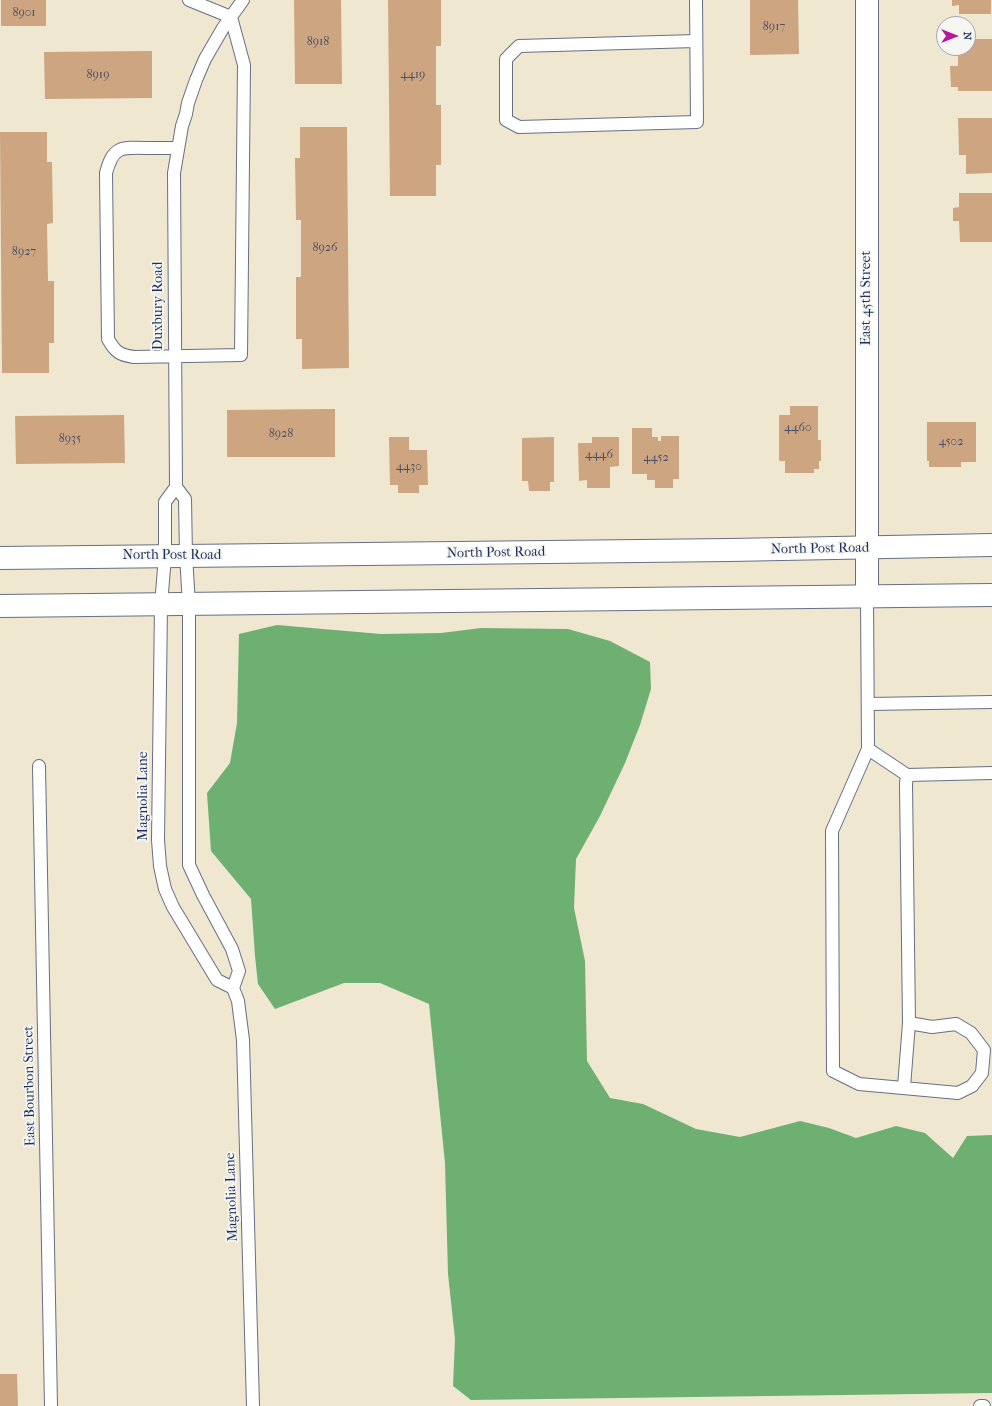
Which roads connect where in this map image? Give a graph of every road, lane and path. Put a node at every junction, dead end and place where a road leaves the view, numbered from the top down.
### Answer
1 (189, 0) edge
2 (243, 0) edge
3 (696, 0) edge
4 (867, 0) edge
5 (231, 17) junction
6 (696, 41) junction
7 (178, 148) junction
8 (175, 357) junction
9 (176, 487) junction
10 (992, 545) edge
11 (868, 548) junction
12 (176, 556) junction
13 (0, 558) edge
14 (163, 580) joint
15 (992, 595) edge
16 (867, 597) junction
17 (189, 604) junction
18 (161, 605) junction
19 (0, 606) edge
20 (992, 702) edge
21 (869, 704) junction
22 (868, 749) junction
23 (39, 766) dead end
24 (992, 773) edge
25 (907, 775) junction
26 (233, 988) junction
27 (909, 1023) junction
28 (904, 1087) junction
29 (51, 1406) edge
30 (253, 1406) edge
31 (980, 1406) edge
32 (984, 1406) edge

1 - 5 lane
2 - 5 lane, Duxbury Road
3 - 6 lane
4 - 11 main road, East 45th Street
5 - 7 lane, Duxbury Road
5 - 8 lane
6 - 6 lane
7 - 8 lane, Duxbury Road
7 - 8 lane
8 - 9 lane, Duxbury Road
9 - 12 lane, Duxbury Road
9 - 12 lane, Duxbury Road
10 - 11 main road, North Post Road
11 - 12 main road, North Post Road
11 - 16 main road, East 45th Street
12 - 13 main road, North Post Road
12 - 14 lane, Duxbury Road
12 - 17 lane, Duxbury Road
14 - 18 lane, Magnolia Lane
15 - 16 main road
16 - 17 main road
16 - 21 lane
17 - 18 main road
17 - 26 lane
18 - 19 main road
18 - 26 lane, Magnolia Lane
20 - 21 lane
21 - 22 lane
22 - 25 lane
22 - 28 lane
23 - 29 lane, East Bourbon Street
24 - 25 lane
25 - 27 lane
26 - 30 lane, Magnolia Lane
27 - 28 lane
27 - 28 lane
31 - 32 lane

